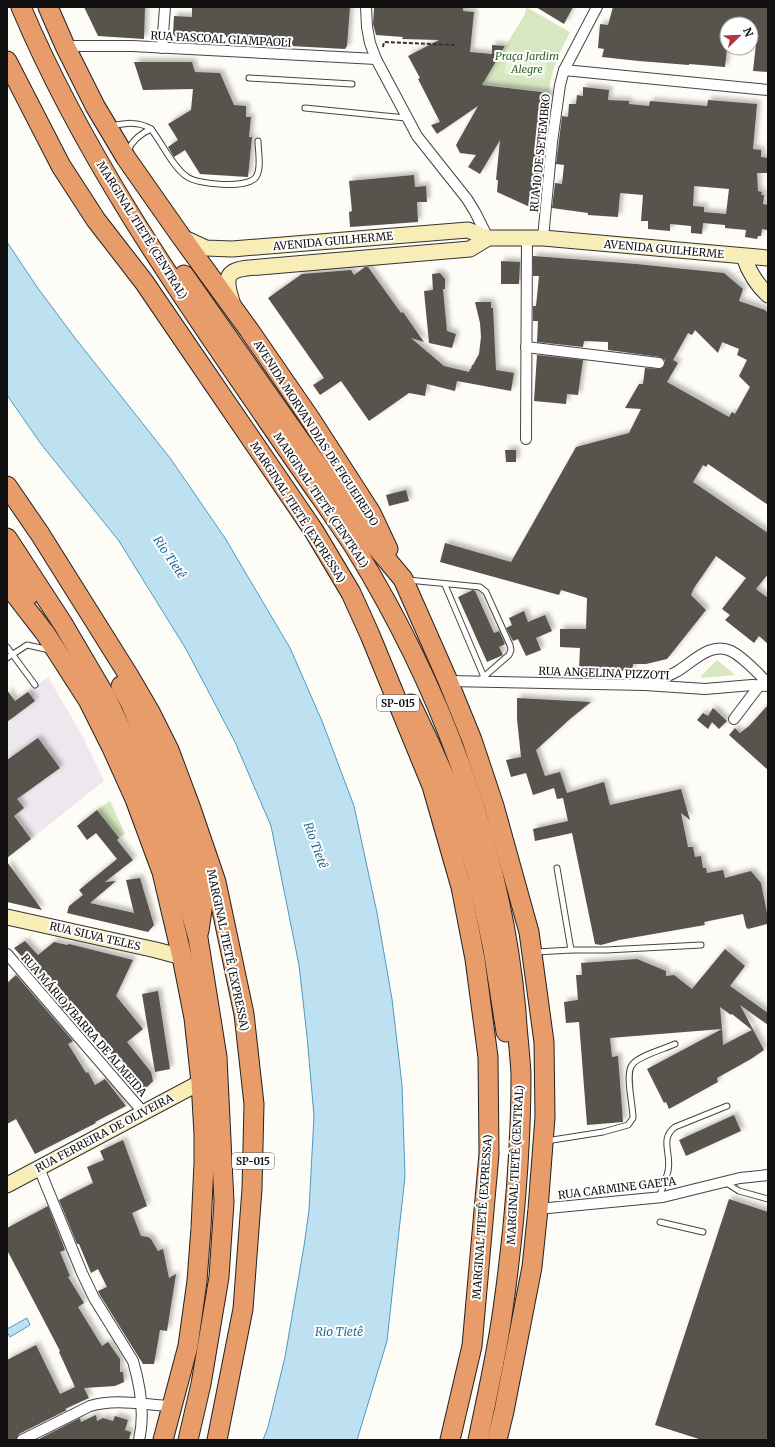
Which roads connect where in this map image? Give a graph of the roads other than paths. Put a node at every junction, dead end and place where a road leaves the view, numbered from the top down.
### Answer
1 (21, 7) edge
2 (48, 7) edge
3 (165, 7) edge
4 (366, 7) edge
5 (596, 7) edge
6 (65, 46) junction
7 (162, 48) junction
8 (376, 59) junction
9 (7, 61) edge
10 (564, 70) junction
11 (249, 78) dead end
12 (352, 84) dead end
13 (768, 90) edge
14 (305, 108) dead end
15 (407, 118) junction
16 (107, 128) junction
17 (151, 129) junction
18 (258, 140) dead end
19 (126, 158) junction
20 (180, 235) junction
21 (488, 238) junction
22 (527, 238) junction
23 (543, 238) junction
24 (314, 243) junction
25 (152, 249) junction
26 (744, 256) junction
27 (768, 258) edge
28 (316, 262) junction
29 (768, 295) edge
30 (234, 308) junction
31 (526, 347) junction
32 (659, 363) dead end
33 (526, 439) dead end
34 (7, 486) edge
35 (40, 534) junction
36 (7, 538) edge
37 (7, 562) edge
38 (403, 579) junction
39 (7, 584) edge
40 (445, 585) junction
41 (45, 633) junction
42 (370, 635) junction
43 (7, 647) edge
44 (57, 652) junction
45 (12, 654) junction
46 (7, 658) edge
47 (481, 679) junction
48 (448, 681) junction
49 (765, 681) edge
50 (35, 685) dead end
51 (645, 685) junction
52 (734, 719) dead end
53 (557, 868) dead end
54 (7, 917) edge
55 (198, 938) junction
56 (701, 945) dead end
57 (571, 950) junction
58 (532, 952) junction
59 (7, 954) edge
60 (182, 957) junction
61 (675, 1044) dead end
62 (201, 1082) junction
63 (727, 1106) dead end
64 (143, 1112) junction
65 (520, 1128) junction
66 (544, 1142) junction
67 (39, 1168) junction
68 (768, 1175) edge
69 (725, 1182) junction
70 (7, 1184) edge
71 (659, 1197) junction
72 (768, 1199) edge
73 (538, 1209) junction
74 (660, 1222) dead end
75 (703, 1232) dead end
76 (141, 1404) junction
77 (172, 1406) junction
78 (22, 1440) edge
79 (139, 1440) edge
80 (163, 1440) edge
81 (188, 1440) edge
82 (217, 1440) edge
83 (450, 1440) edge
84 (478, 1440) edge
85 (497, 1440) edge

1 - 25 highway, MARGINAL TIETÊ (CENTRAL)
2 - 6 highway, AVENIDA MORVAN DIAS DE FIGUEIREDO
3 - 7 street
4 - 8 street
5 - 10 street, RUA 10 DE SETEMBRO
6 - 7 street, RUA PASCOAL GIAMPAOLI
6 - 16 highway, AVENIDA MORVAN DIAS DE FIGUEIREDO
7 - 8 street, RUA PASCOAL GIAMPAOLI
8 - 15 street
9 - 42 highway, MARGINAL TIETÊ (EXPRESSA) / SP-015
10 - 13 street
10 - 23 street, RUA 10 DE SETEMBRO
11 - 12 lane
14 - 15 lane
15 - 21 street
16 - 17 lane
16 - 19 highway, AVENIDA MORVAN DIAS DE FIGUEIREDO
17 - 18 lane
17 - 19 lane
19 - 20 highway, AVENIDA MORVAN DIAS DE FIGUEIREDO
20 - 24 street, AVENIDA GUILHERME
20 - 30 highway, AVENIDA MORVAN DIAS DE FIGUEIREDO
21 - 22 street, AVENIDA GUILHERME
21 - 24 street, AVENIDA GUILHERME
21 - 28 street, AVENIDA GUILHERME
22 - 23 street, AVENIDA GUILHERME
22 - 31 street
23 - 26 street, AVENIDA GUILHERME
24 - 28 street
25 - 38 highway
25 - 65 highway, MARGINAL TIETÊ (CENTRAL)
26 - 27 street, AVENIDA GUILHERME
26 - 29 street
28 - 30 street, AVENIDA GUILHERME
30 - 38 highway, AVENIDA MORVAN DIAS DE FIGUEIREDO
31 - 32 street
31 - 33 street
34 - 35 highway, MARGINAL TIETÊ (EXPRESSA) / SP-015
35 - 55 highway
35 - 82 highway, MARGINAL TIETÊ (EXPRESSA) / SP-015
36 - 55 highway
37 - 41 highway
38 - 40 lane
38 - 48 highway
39 - 41 highway
40 - 47 lane
40 - 47 lane
41 - 44 highway
42 - 65 highway
42 - 83 highway, MARGINAL TIETÊ (EXPRESSA) / SP-015
43 - 45 lane
44 - 45 lane
44 - 60 highway
45 - 46 lane
45 - 50 lane
47 - 48 street, RUA ANGELINA PIZZOTI
47 - 51 street, RUA ANGELINA PIZZOTI
48 - 58 highway
49 - 51 street, RUA ANGELINA PIZZOTI
49 - 51 street
49 - 52 street
53 - 57 lane
54 - 60 street, RUA SILVA TELES
55 - 81 highway
56 - 57 lane
57 - 58 lane
58 - 66 highway
59 - 64 street, RUA MÁRIO YBARRA DE ALMEIDA
60 - 62 highway
61 - 66 lane
62 - 64 street, RUA FERREIRA DE OLIVEIRA
62 - 77 highway
63 - 71 lane
64 - 67 street, RUA FERREIRA DE OLIVEIRA
65 - 84 highway, MARGINAL TIETÊ (CENTRAL)
66 - 73 highway
67 - 70 street, RUA FERREIRA DE OLIVEIRA
67 - 76 street
68 - 69 street, RUA CARMINE GAETA
69 - 71 street, RUA CARMINE GAETA
69 - 72 lane
71 - 73 street, RUA CARMINE GAETA
73 - 85 highway
74 - 75 lane
76 - 77 street
76 - 78 street
76 - 79 street
77 - 80 highway

